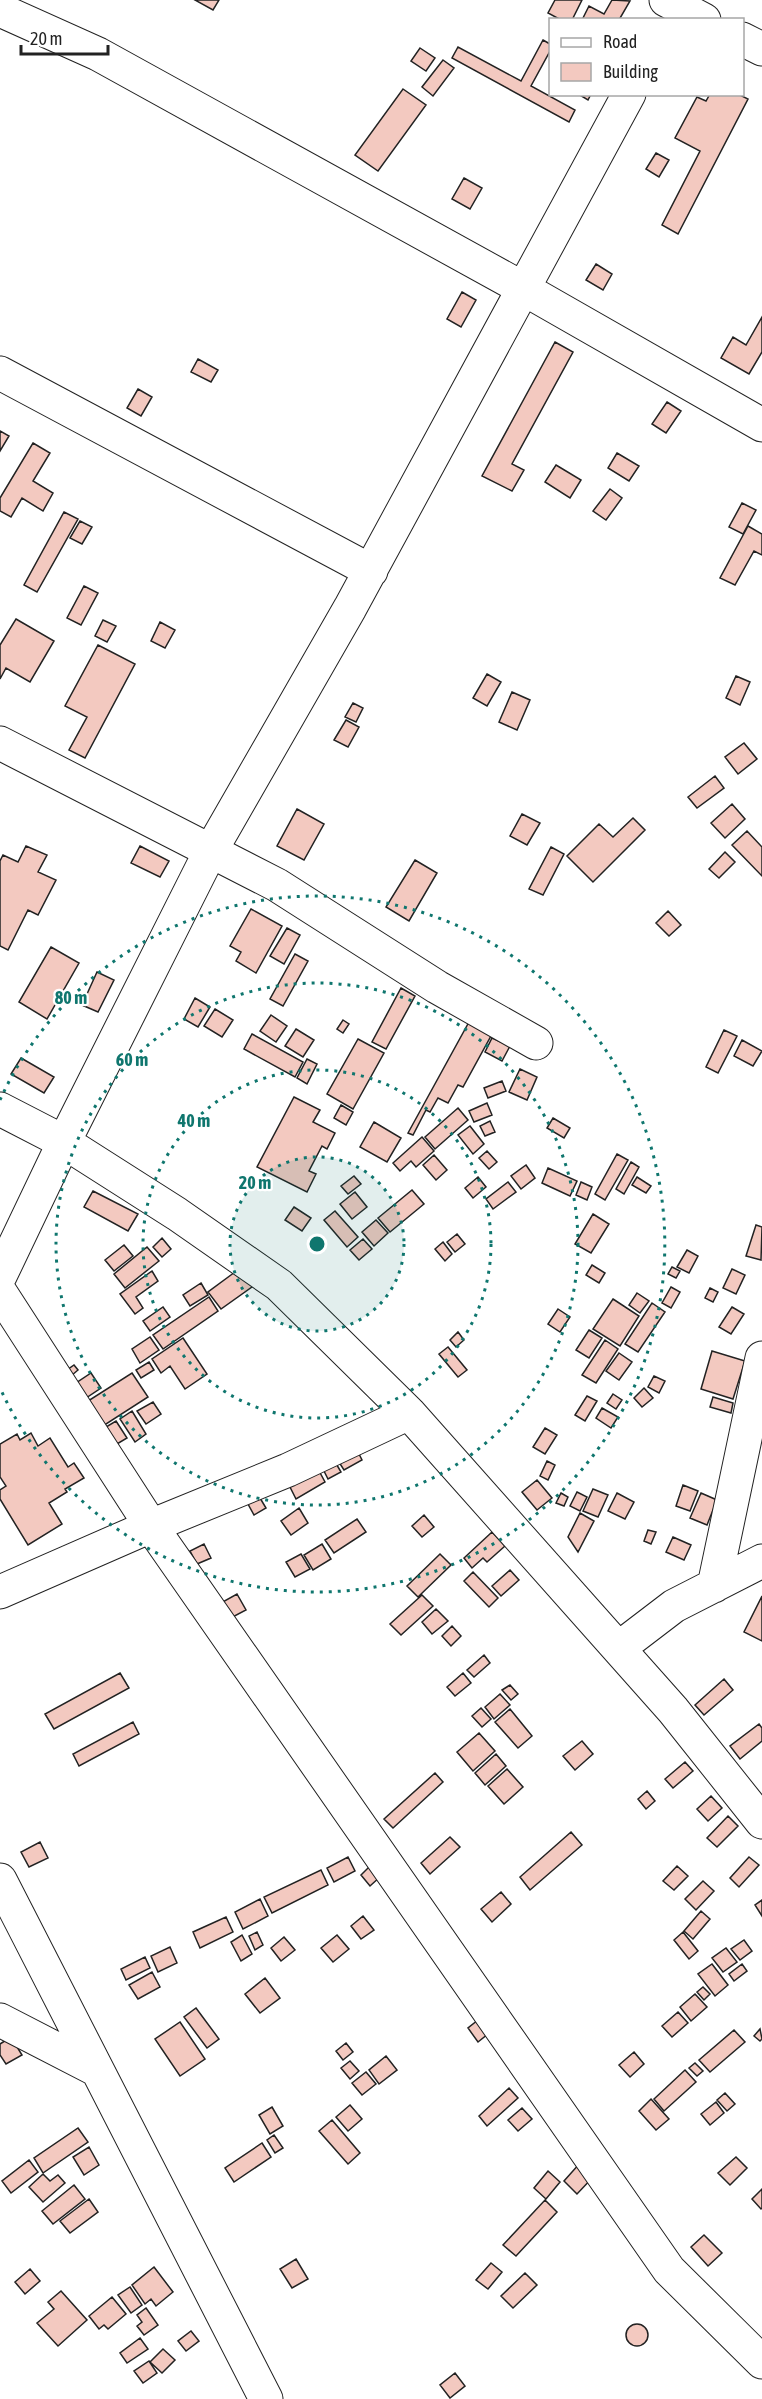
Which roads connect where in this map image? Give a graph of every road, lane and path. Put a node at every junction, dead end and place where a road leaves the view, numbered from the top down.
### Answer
1 (0, 10) edge
2 (744, 40) edge
3 (762, 49) edge
4 (628, 96) edge
5 (524, 289) junction
6 (0, 374) edge
7 (762, 425) edge
8 (370, 571) junction
9 (0, 743) edge
10 (210, 852) junction
11 (536, 1043) dead end
12 (0, 1109) edge
13 (64, 1142) junction
14 (0, 1276) edge
15 (0, 1292) edge
16 (762, 1358) edge
17 (409, 1413) junction
18 (150, 1526) junction
19 (762, 1561) edge
20 (714, 1586) junction
21 (0, 1592) edge
22 (619, 1648) junction
23 (762, 1822) edge
24 (0, 1880) edge
25 (0, 2020) edge
26 (97, 2070) junction
27 (762, 2362) edge
28 (266, 2399) edge

1 - 5 street
2 - 3 street
4 - 5 street
5 - 7 street
5 - 8 street
6 - 8 street
8 - 10 street
9 - 10 street
10 - 11 street
10 - 13 street
12 - 13 street
13 - 14 street
13 - 17 street
15 - 18 street
16 - 20 street
17 - 18 street
17 - 22 street
18 - 21 street
18 - 27 street
19 - 20 street
20 - 22 street
22 - 23 street
24 - 26 street
25 - 26 street
26 - 28 street

